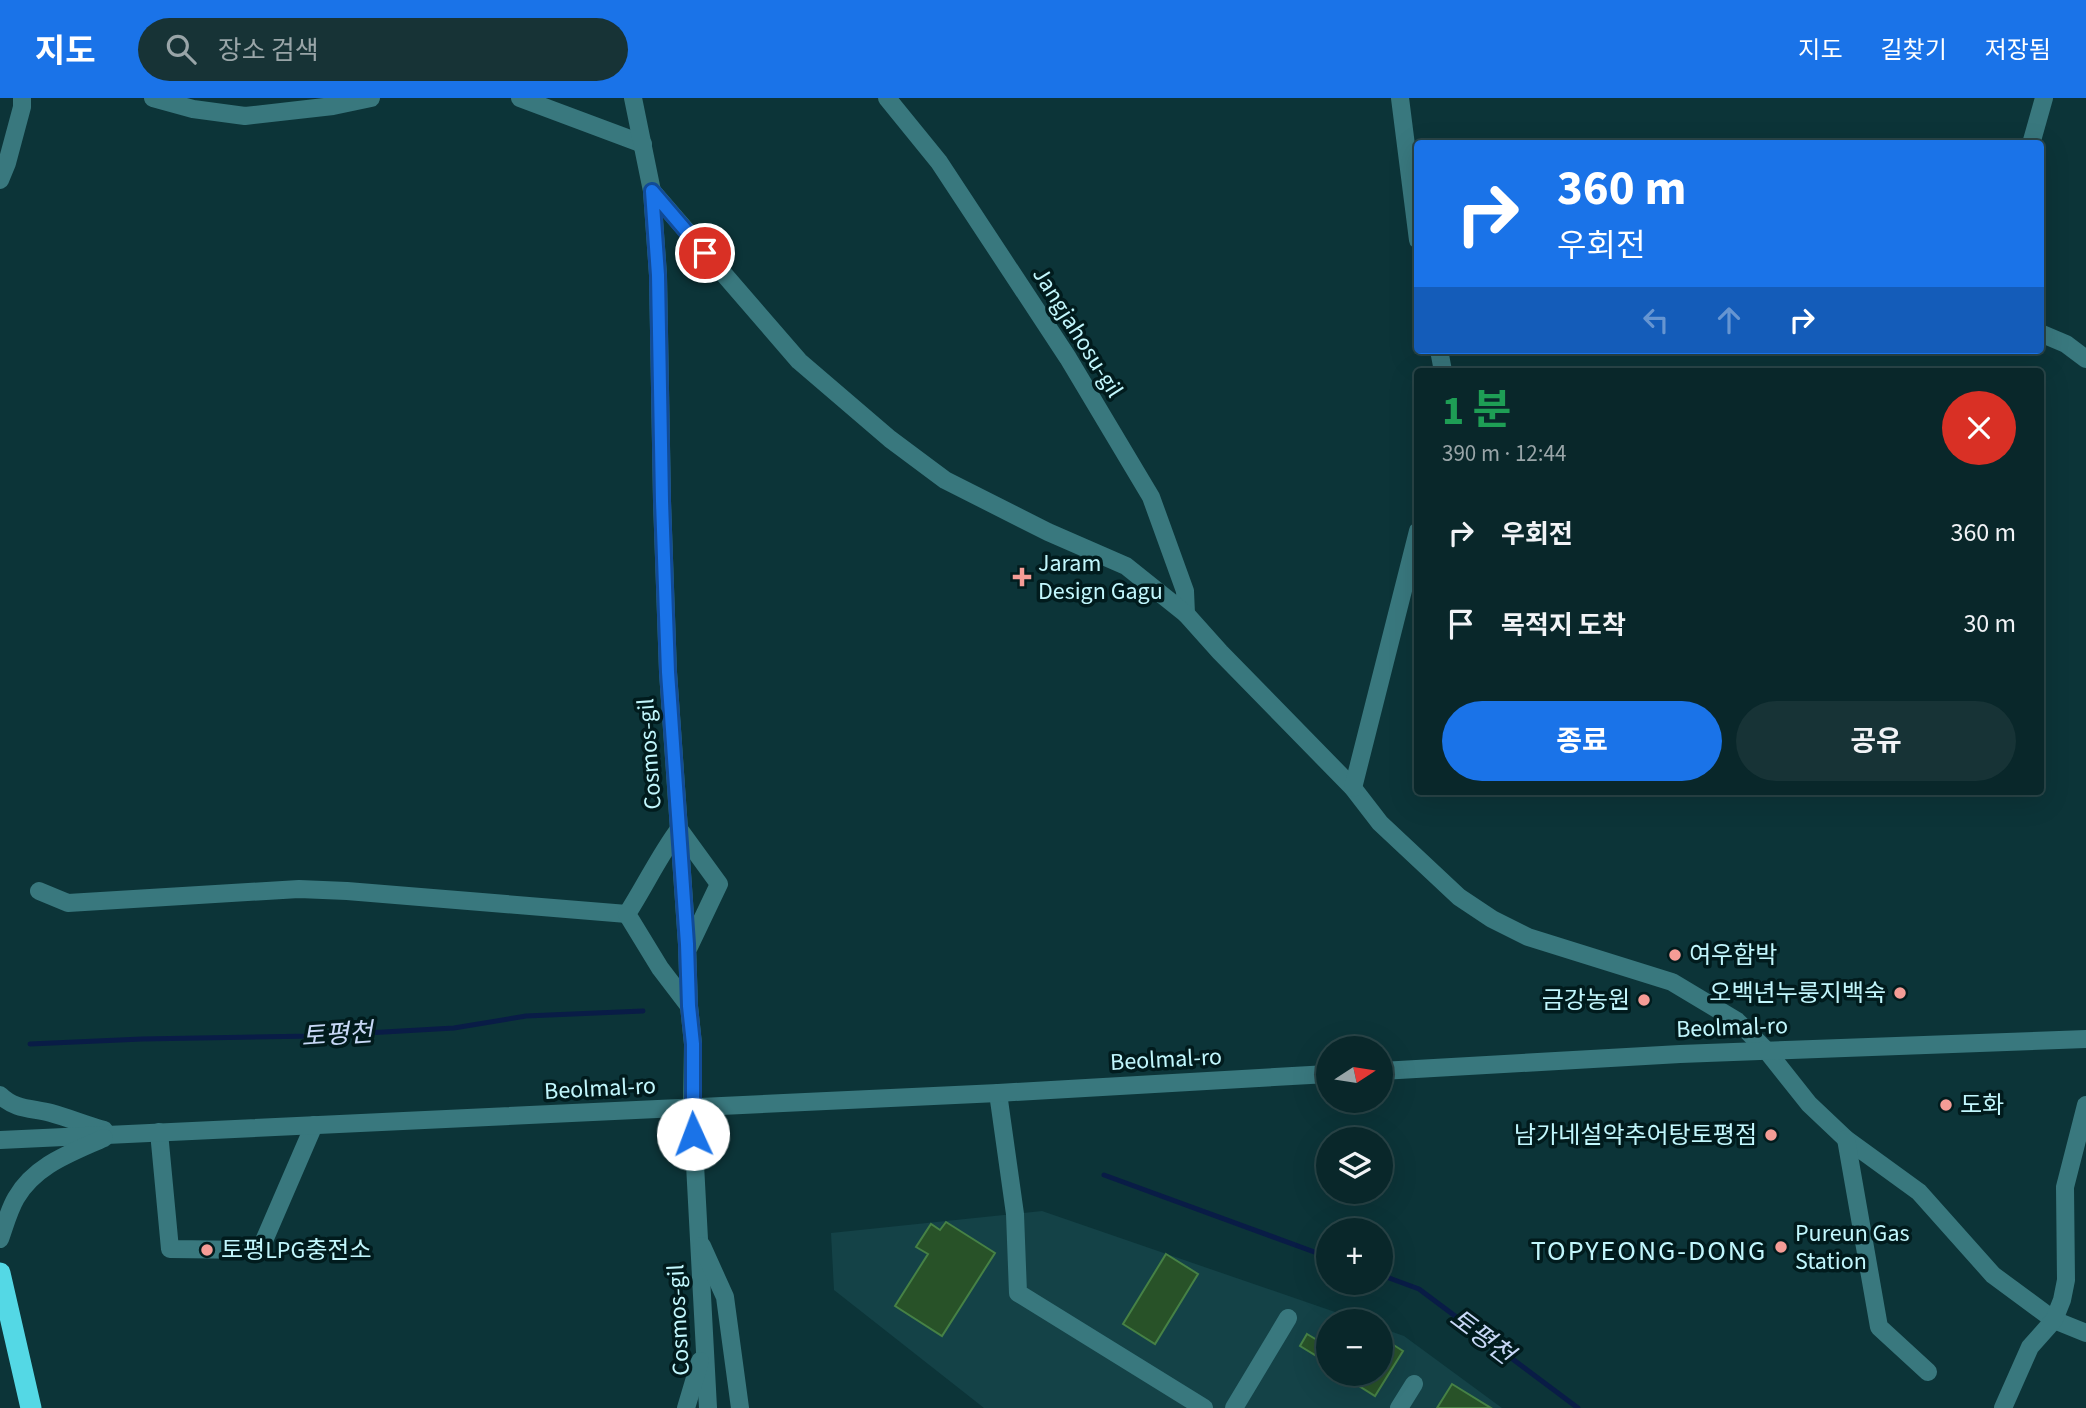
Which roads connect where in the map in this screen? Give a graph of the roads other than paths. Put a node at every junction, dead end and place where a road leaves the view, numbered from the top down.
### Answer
1 (22, 98) edge
2 (153, 98) edge
3 (371, 98) edge
4 (520, 98) edge
5 (633, 98) edge
6 (887, 98) edge
7 (1400, 98) edge
8 (2044, 98) edge
9 (277, 105) edge
10 (2032, 140) edge
11 (643, 144) junction
12 (0, 180) edge
13 (652, 191) junction
14 (1414, 208) edge
15 (2044, 335) edge
16 (2086, 359) edge
17 (1414, 547) edge
18 (1186, 614) junction
19 (1353, 788) junction
20 (679, 829) junction
21 (39, 891) dead end
22 (627, 914) junction
23 (687, 950) junction
24 (689, 1006) junction
25 (2086, 1040) edge
26 (1766, 1051) junction
27 (1393, 1070) edge
28 (1316, 1075) edge
29 (998, 1093) junction
30 (0, 1095) edge
31 (2086, 1105) edge
32 (691, 1108) junction
33 (314, 1125) junction
34 (159, 1132) junction
35 (114, 1133) junction
36 (1846, 1139) junction
37 (0, 1140) edge
38 (698, 1238) junction
39 (0, 1239) edge
40 (0, 1273) edge
41 (1288, 1318) dead end
42 (2054, 1320) junction
43 (2086, 1333) edge
44 (703, 1349) junction
45 (1928, 1372) dead end
46 (1414, 1384) dead end
47 (31, 1408) edge
48 (686, 1408) edge
49 (708, 1408) edge
50 (740, 1408) edge
51 (1204, 1408) edge
52 (1234, 1408) edge
53 (1399, 1408) edge
54 (2003, 1408) edge

1 - 12 street
2 - 9 street
3 - 9 street
4 - 11 street
5 - 11 street, Cosmos-gil
6 - 18 street, Jangjahosu-gil
7 - 14 street
8 - 10 street
11 - 13 street, Cosmos-gil
13 - 18 street
13 - 20 street, Cosmos-gil
15 - 16 street
17 - 19 street
18 - 19 street
19 - 26 street
20 - 22 street
20 - 23 street, Cosmos-gil
20 - 23 street
21 - 22 street
22 - 24 street
23 - 24 street, Cosmos-gil
24 - 32 street, Cosmos-gil
25 - 26 street, Beolmal-ro
26 - 27 street, Beolmal-ro
26 - 36 street
28 - 29 street, Beolmal-ro
29 - 32 street, Beolmal-ro
29 - 51 street
30 - 35 street
31 - 42 street
32 - 33 street, Beolmal-ro
32 - 38 street, Cosmos-gil
33 - 34 street, Beolmal-ro
33 - 34 street
34 - 35 street, Beolmal-ro
35 - 37 street, Beolmal-ro
35 - 39 street
36 - 42 street
36 - 45 street
38 - 44 street, Cosmos-gil
38 - 50 street
40 - 47 highway
41 - 52 street
42 - 43 street
42 - 54 street
44 - 48 street
44 - 49 street, Cosmos-gil
46 - 53 street

